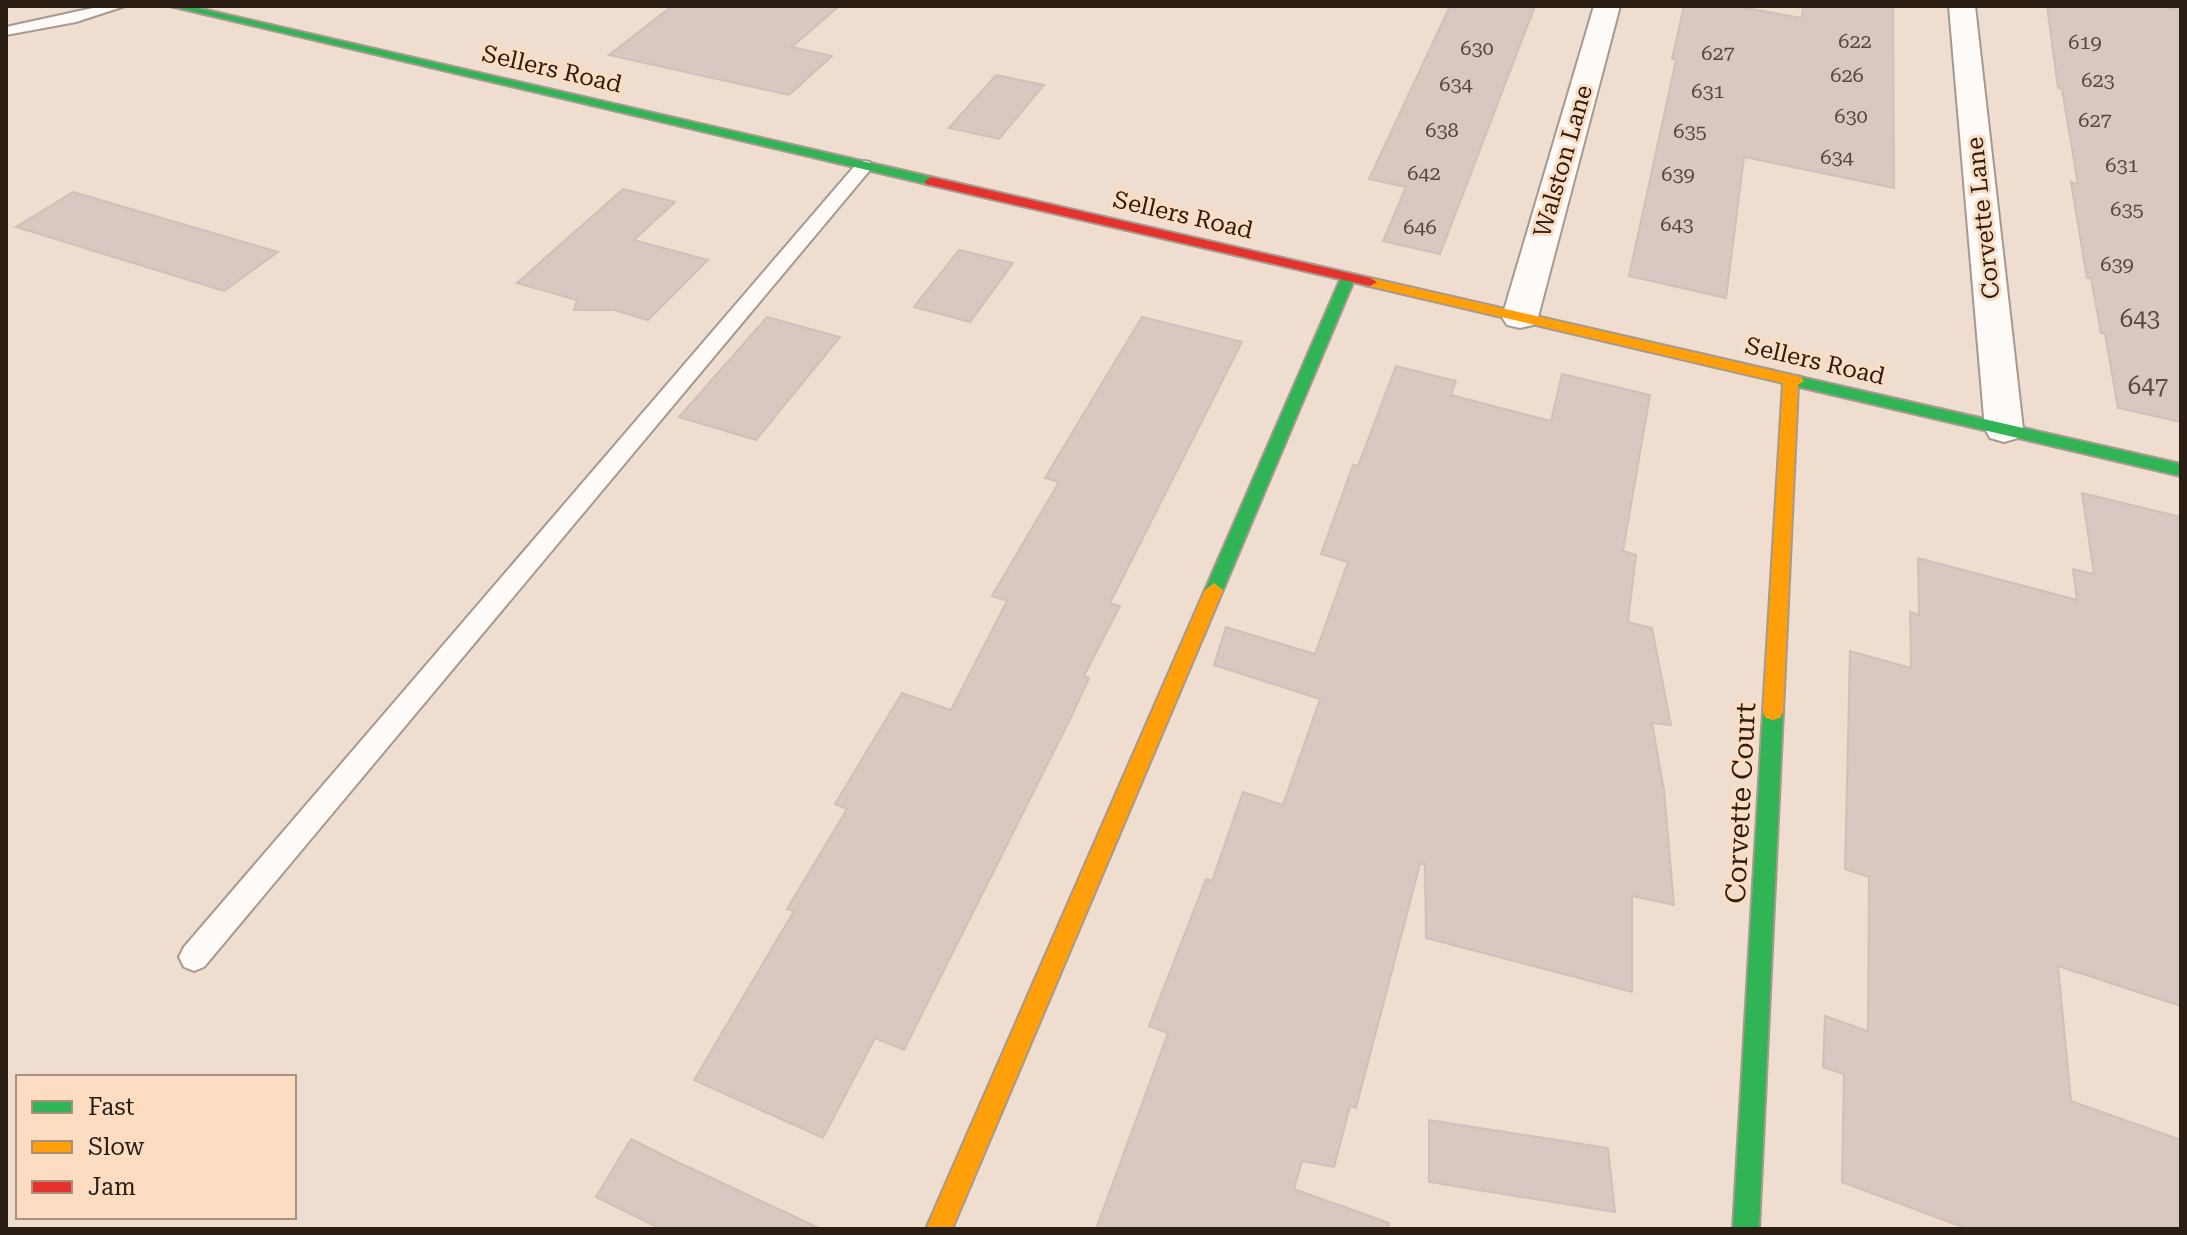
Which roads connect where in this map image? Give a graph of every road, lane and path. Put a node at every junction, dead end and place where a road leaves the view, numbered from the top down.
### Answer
1 (118, 6) edge
2 (175, 6) edge
3 (1607, 6) edge
4 (1962, 6) edge
5 (6, 31) edge
6 (864, 166) junction
7 (1348, 278) junction
8 (1520, 317) junction
9 (1791, 380) junction
10 (2004, 429) junction
11 (2181, 470) edge
12 (194, 957) dead end
13 (939, 1229) edge
14 (1746, 1229) edge

1 - 5 lane
2 - 6 street, Sellers Road
3 - 8 street, Walston Lane
4 - 10 street, Corvette Lane
6 - 7 street, Sellers Road
6 - 12 lane
7 - 8 street, Sellers Road
7 - 13 street
8 - 9 street, Sellers Road
9 - 10 street, Sellers Road
9 - 14 street, Corvette Court
10 - 11 street, Sellers Road

